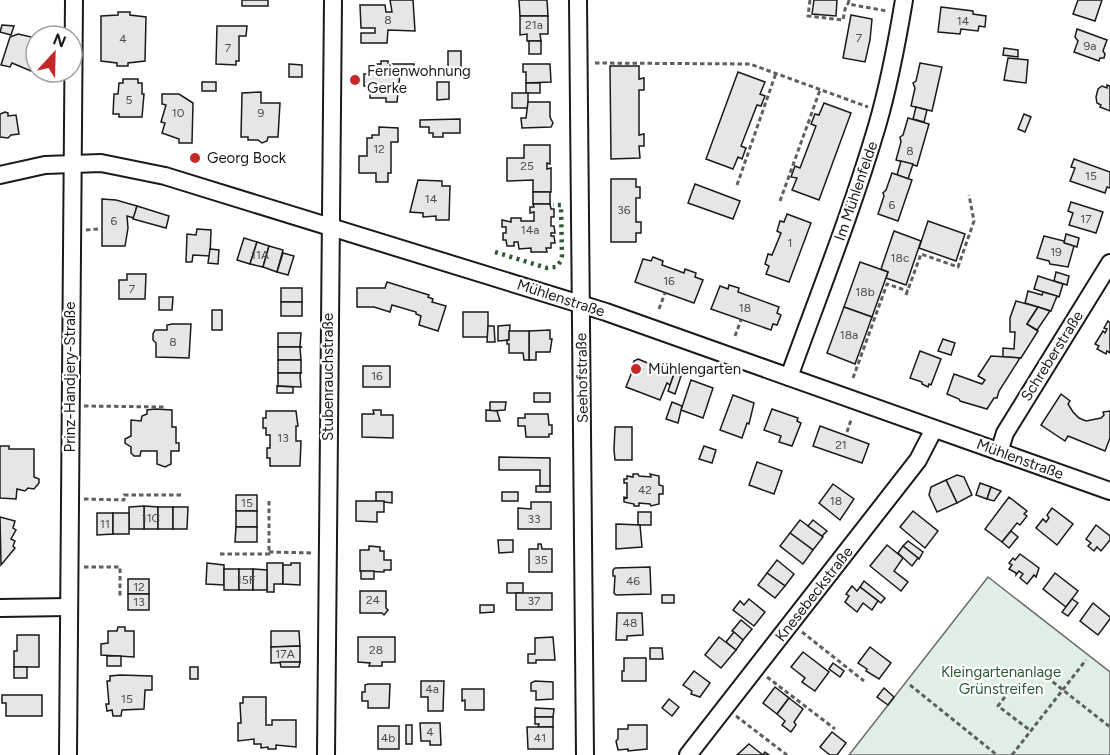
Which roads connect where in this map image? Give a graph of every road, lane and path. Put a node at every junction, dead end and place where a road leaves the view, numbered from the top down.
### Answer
1 (74, 0) edge
2 (333, 0) edge
3 (578, 0) edge
4 (810, 0) edge
5 (904, 0) edge
6 (849, 2) edge
7 (890, 12) dead end
8 (593, 63) dead end
9 (776, 74) junction
10 (820, 90) junction
11 (870, 108) dead end
12 (73, 164) junction
13 (0, 175) edge
14 (737, 185) dead end
15 (969, 195) dead end
16 (780, 201) dead end
17 (330, 227) junction
18 (84, 230) dead end
19 (98, 230) dead end
20 (1110, 263) edge
21 (665, 293) dead end
22 (581, 304) junction
23 (659, 309) dead end
24 (741, 320) dead end
25 (735, 336) dead end
26 (789, 377) junction
27 (853, 378) dead end
28 (83, 406) dead end
29 (166, 407) dead end
30 (851, 420) dead end
31 (934, 429) junction
32 (847, 432) dead end
33 (999, 452) junction
34 (1110, 491) edge
35 (182, 495) dead end
36 (83, 499) dead end
37 (269, 500) dead end
38 (269, 552) junction
39 (315, 553) dead end
40 (220, 554) dead end
41 (82, 567) dead end
42 (120, 597) dead end
43 (69, 607) junction
44 (0, 608) edge
45 (799, 630) dead end
46 (1086, 660) dead end
47 (1035, 668) dead end
48 (765, 675) dead end
49 (864, 681) dead end
50 (910, 685) dead end
51 (1014, 685) dead end
52 (1063, 690) junction
53 (734, 714) dead end
54 (1110, 727) edge
55 (835, 729) dead end
56 (1031, 731) junction
57 (68, 755) edge
58 (326, 755) edge
59 (585, 755) edge
60 (688, 755) edge
61 (787, 755) edge
62 (998, 755) edge
63 (1012, 755) edge

1 - 12 street, Prinz-Handjery-Straße
2 - 17 street, Stubenrauchstraße
3 - 22 street, Seehofstraße
4 - 6 path
5 - 26 street, Im Mühlenfelde
6 - 7 path
8 - 9 path
9 - 10 path
9 - 14 path
10 - 11 path
10 - 16 path
12 - 13 street, Mühlenstraße
12 - 17 street, Mühlenstraße
12 - 43 street, Prinz-Handjery-Straße
15 - 27 path
17 - 22 street, Mühlenstraße
17 - 58 street, Stubenrauchstraße
18 - 19 path
20 - 33 street, Schreberstraße
21 - 23 path
22 - 26 street, Mühlenstraße
22 - 59 street, Seehofstraße
24 - 25 path
26 - 31 street, Mühlenstraße
28 - 29 path
30 - 32 path
31 - 33 street, Mühlenstraße
31 - 60 street, Knesebeckstraße
33 - 34 street, Mühlenstraße
35 - 36 path
37 - 38 path
38 - 39 path
38 - 40 path
41 - 42 path
43 - 44 street
43 - 57 street, Prinz-Handjery-Straße
45 - 49 path
46 - 52 path
47 - 52 path
48 - 55 path
50 - 62 path
51 - 56 path
52 - 54 path
52 - 56 path
53 - 61 path
56 - 63 path

